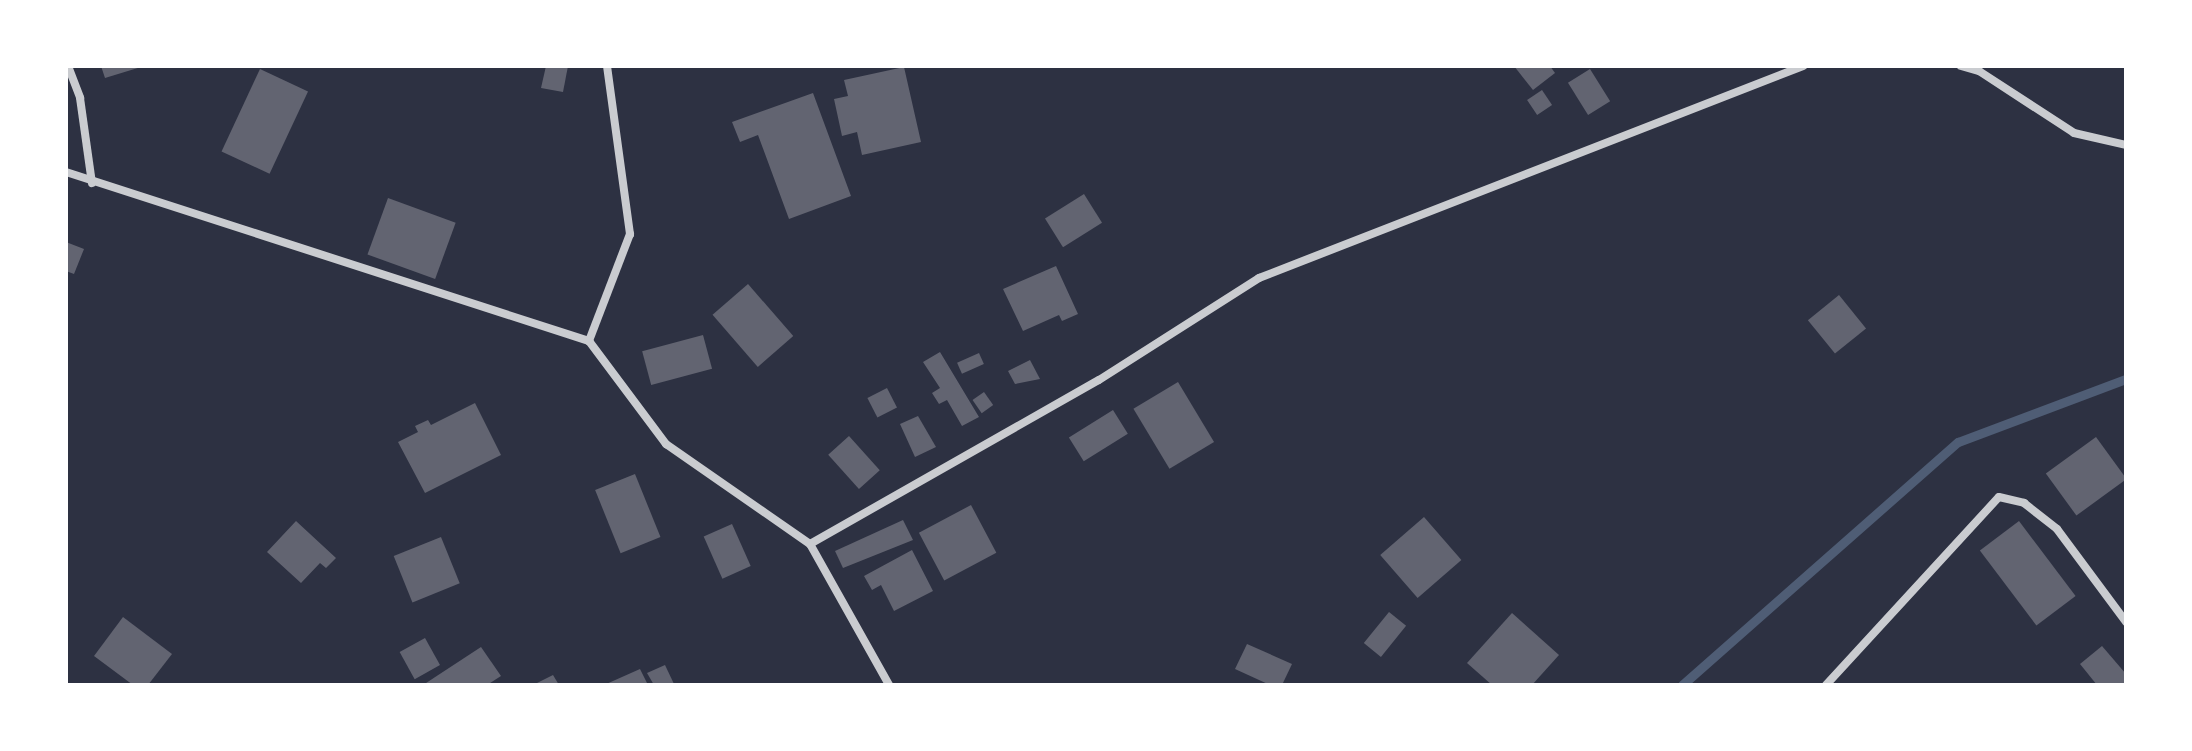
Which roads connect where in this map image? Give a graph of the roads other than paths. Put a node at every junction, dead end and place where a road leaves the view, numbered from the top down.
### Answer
1 (68, 66) edge
2 (607, 66) edge
3 (1803, 66) edge
4 (1961, 66) edge
5 (1982, 69) edge
6 (2126, 145) edge
7 (66, 172) edge
8 (92, 183) junction
9 (589, 341) junction
10 (810, 544) junction
11 (2126, 622) edge
12 (889, 685) edge
13 (1826, 685) edge

1 - 8 street
2 - 9 street
3 - 10 street
4 - 5 street
5 - 6 street
7 - 8 street
8 - 9 street
9 - 10 street
10 - 12 street
11 - 13 street

